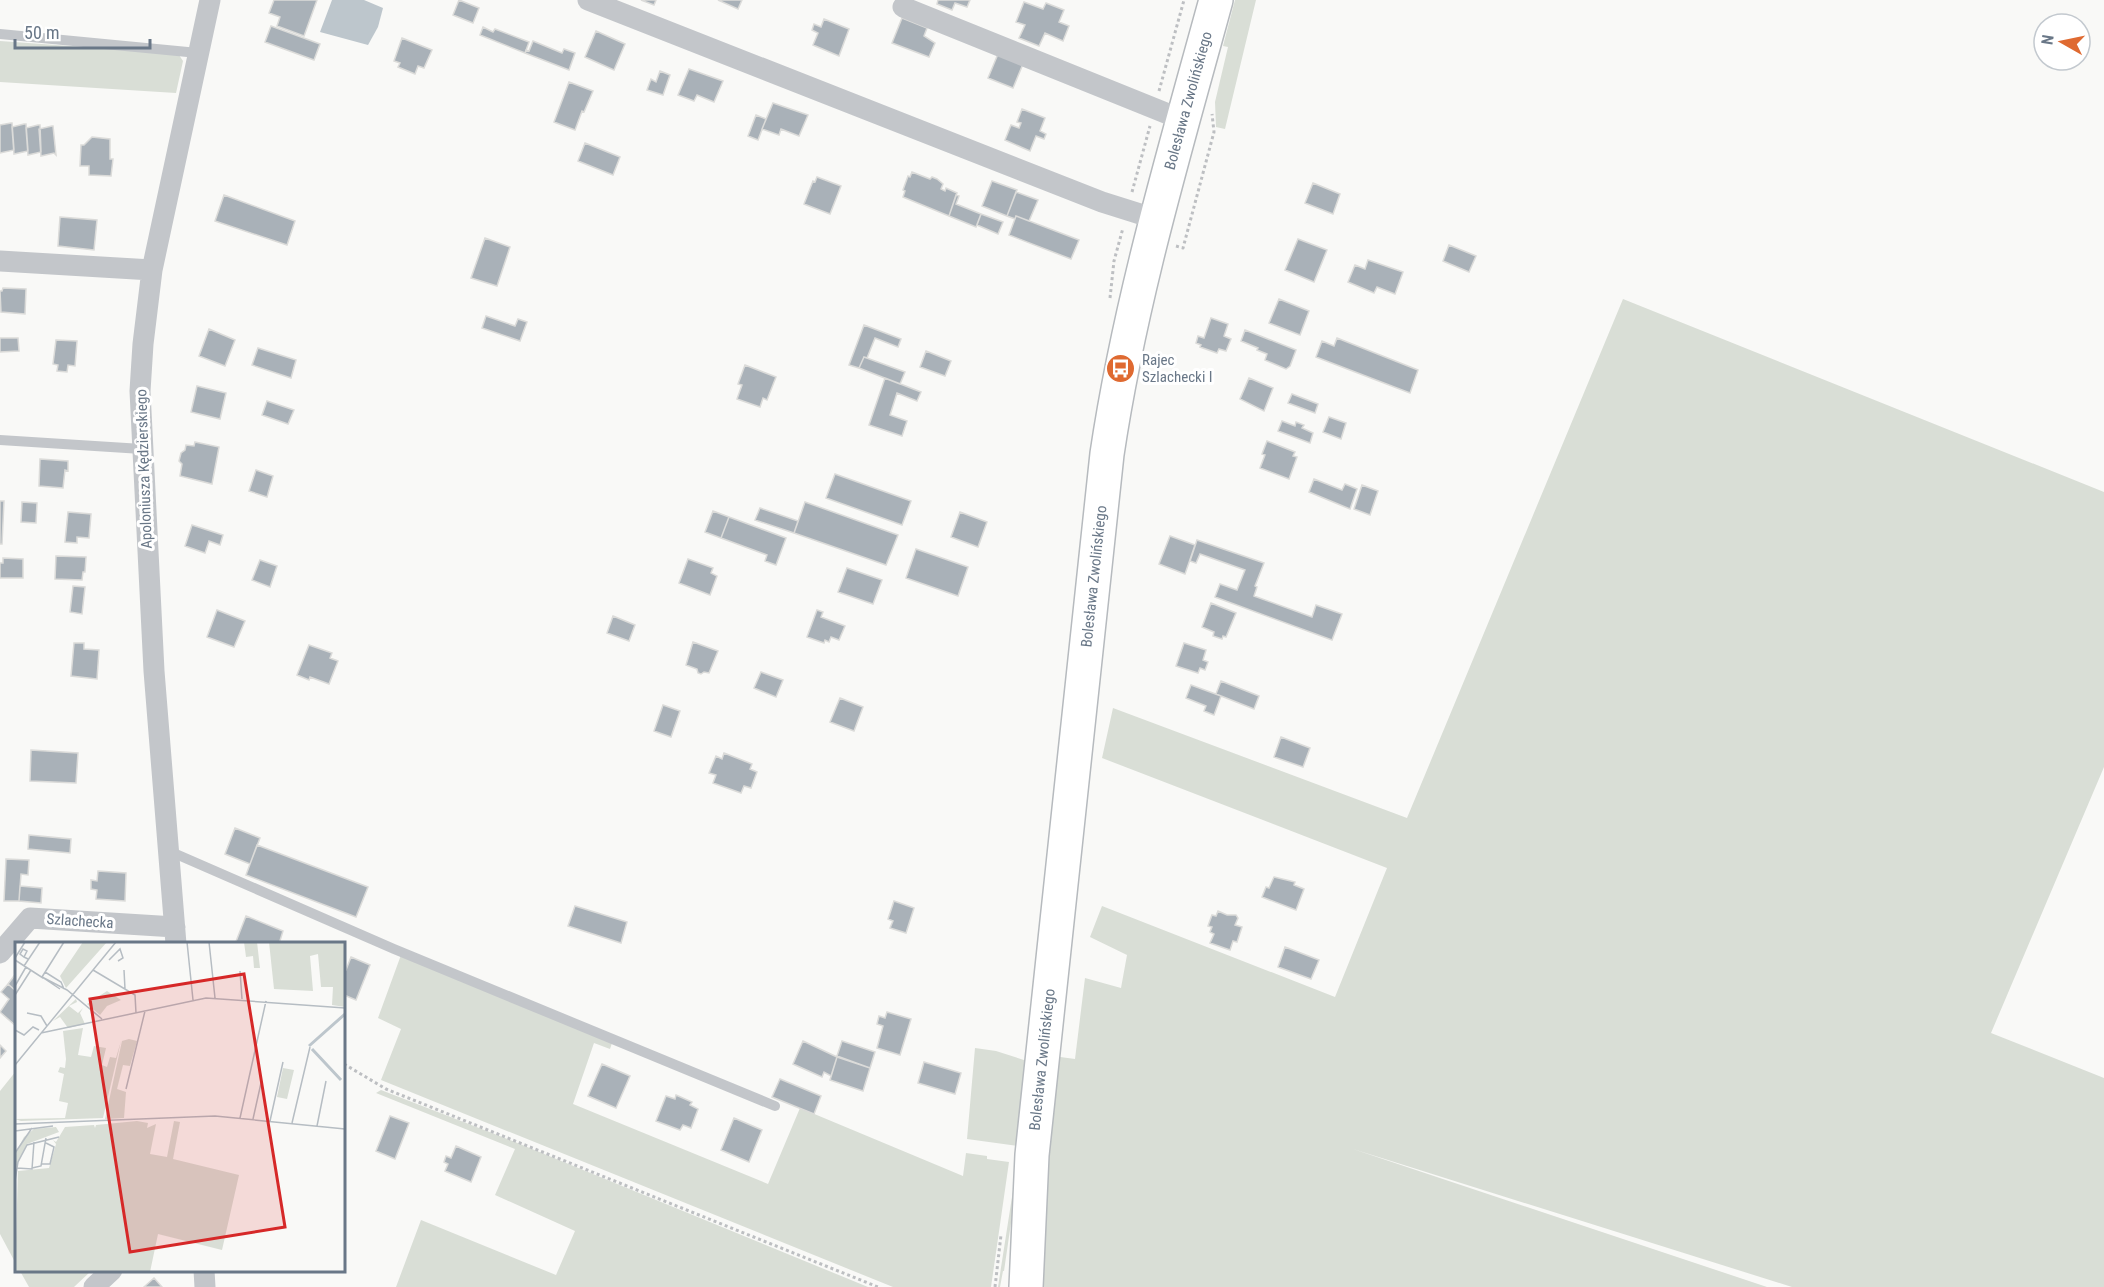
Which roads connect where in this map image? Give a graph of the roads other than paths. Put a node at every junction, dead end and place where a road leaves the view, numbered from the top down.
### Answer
1 (210, 0) edge
2 (588, 0) edge
3 (1216, 0) edge
4 (903, 7) dead end
5 (0, 34) edge
6 (198, 53) junction
7 (1183, 120) junction
8 (1156, 219) junction
9 (0, 261) edge
10 (152, 270) junction
11 (0, 440) edge
12 (142, 448) junction
13 (169, 851) junction
14 (176, 935) edge
15 (0, 953) edge
16 (775, 1106) dead end
17 (1031, 1163) junction
18 (110, 1272) edge
19 (204, 1272) edge
20 (94, 1287) edge
21 (205, 1287) edge
22 (1010, 1287) edge
23 (1026, 1287) edge

1 - 6 street, Apoloniusza Kędzierskiego
2 - 8 street
3 - 7 main road, Bolesława Zwolińskiego
4 - 7 street
5 - 6 lane
6 - 10 street, Apoloniusza Kędzierskiego
7 - 8 main road, Bolesława Zwolińskiego
8 - 17 main road, Bolesława Zwolińskiego
9 - 10 street
10 - 12 street, Apoloniusza Kędzierskiego
11 - 12 lane
12 - 13 street, Apoloniusza Kędzierskiego
13 - 14 street, Apoloniusza Kędzierskiego
13 - 16 lane
14 - 15 street, Szlachecka
17 - 22 main road, Bolesława Zwolińskiego
17 - 23 main road, Bolesława Zwolińskiego
18 - 20 street
19 - 21 street

